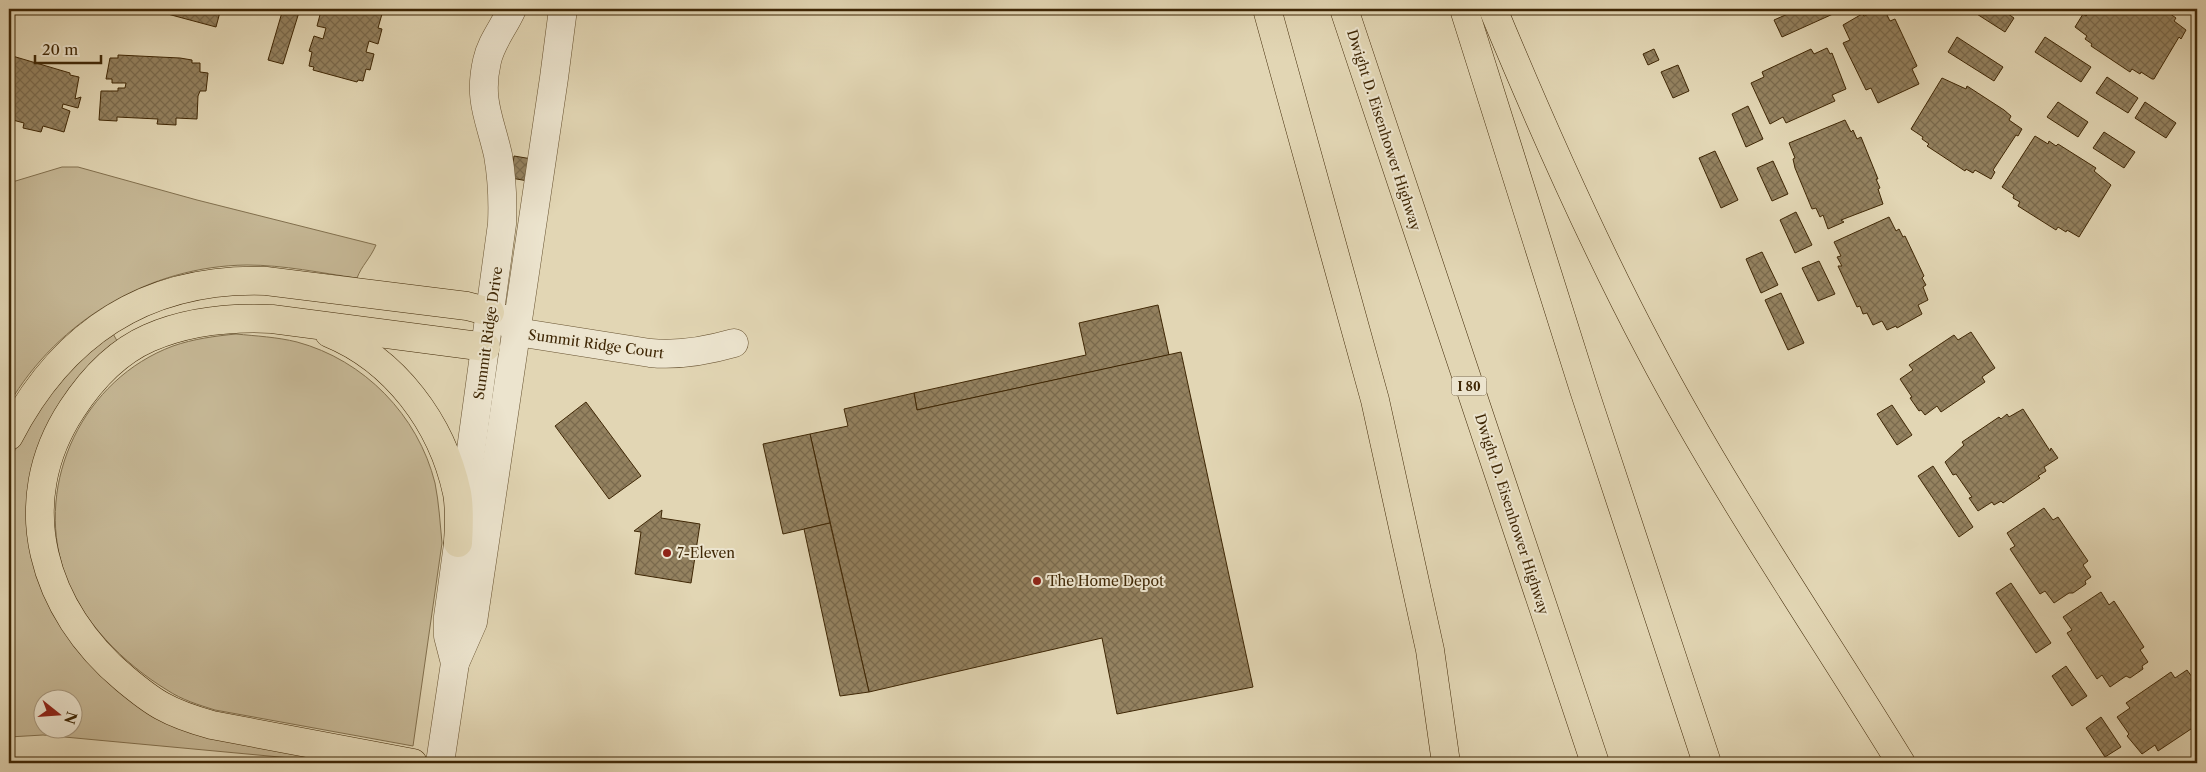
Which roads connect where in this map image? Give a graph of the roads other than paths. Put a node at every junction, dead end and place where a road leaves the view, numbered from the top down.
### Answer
1 (512, 9) edge
2 (563, 9) edge
3 (1267, 9) edge
4 (1344, 9) edge
5 (1464, 9) edge
6 (1493, 9) edge
7 (490, 312) junction
8 (272, 319) junction
9 (517, 332) junction
10 (734, 344) dead end
11 (486, 347) junction
12 (9, 436) edge
13 (458, 543) junction
14 (455, 663) junction
15 (413, 763) edge
16 (440, 763) edge
17 (1446, 763) edge
18 (1595, 763) edge
19 (1707, 763) edge
20 (1901, 763) edge

1 - 7 street, Summit Ridge Drive
2 - 9 street, Summit Ridge Drive
3 - 17 main road
4 - 18 main road, Dwight D. Eisenhower Highway / I 80
5 - 19 main road
6 - 20 main road
7 - 9 street, Summit Ridge Court
7 - 11 street, Summit Ridge Drive
7 - 12 main road
8 - 11 main road
8 - 13 main road
8 - 15 main road
9 - 10 street, Summit Ridge Court
9 - 11 street, Summit Ridge Court
9 - 14 street, Summit Ridge Drive
11 - 13 street, Summit Ridge Drive
13 - 14 street, Summit Ridge Drive
14 - 16 street, Summit Ridge Drive

